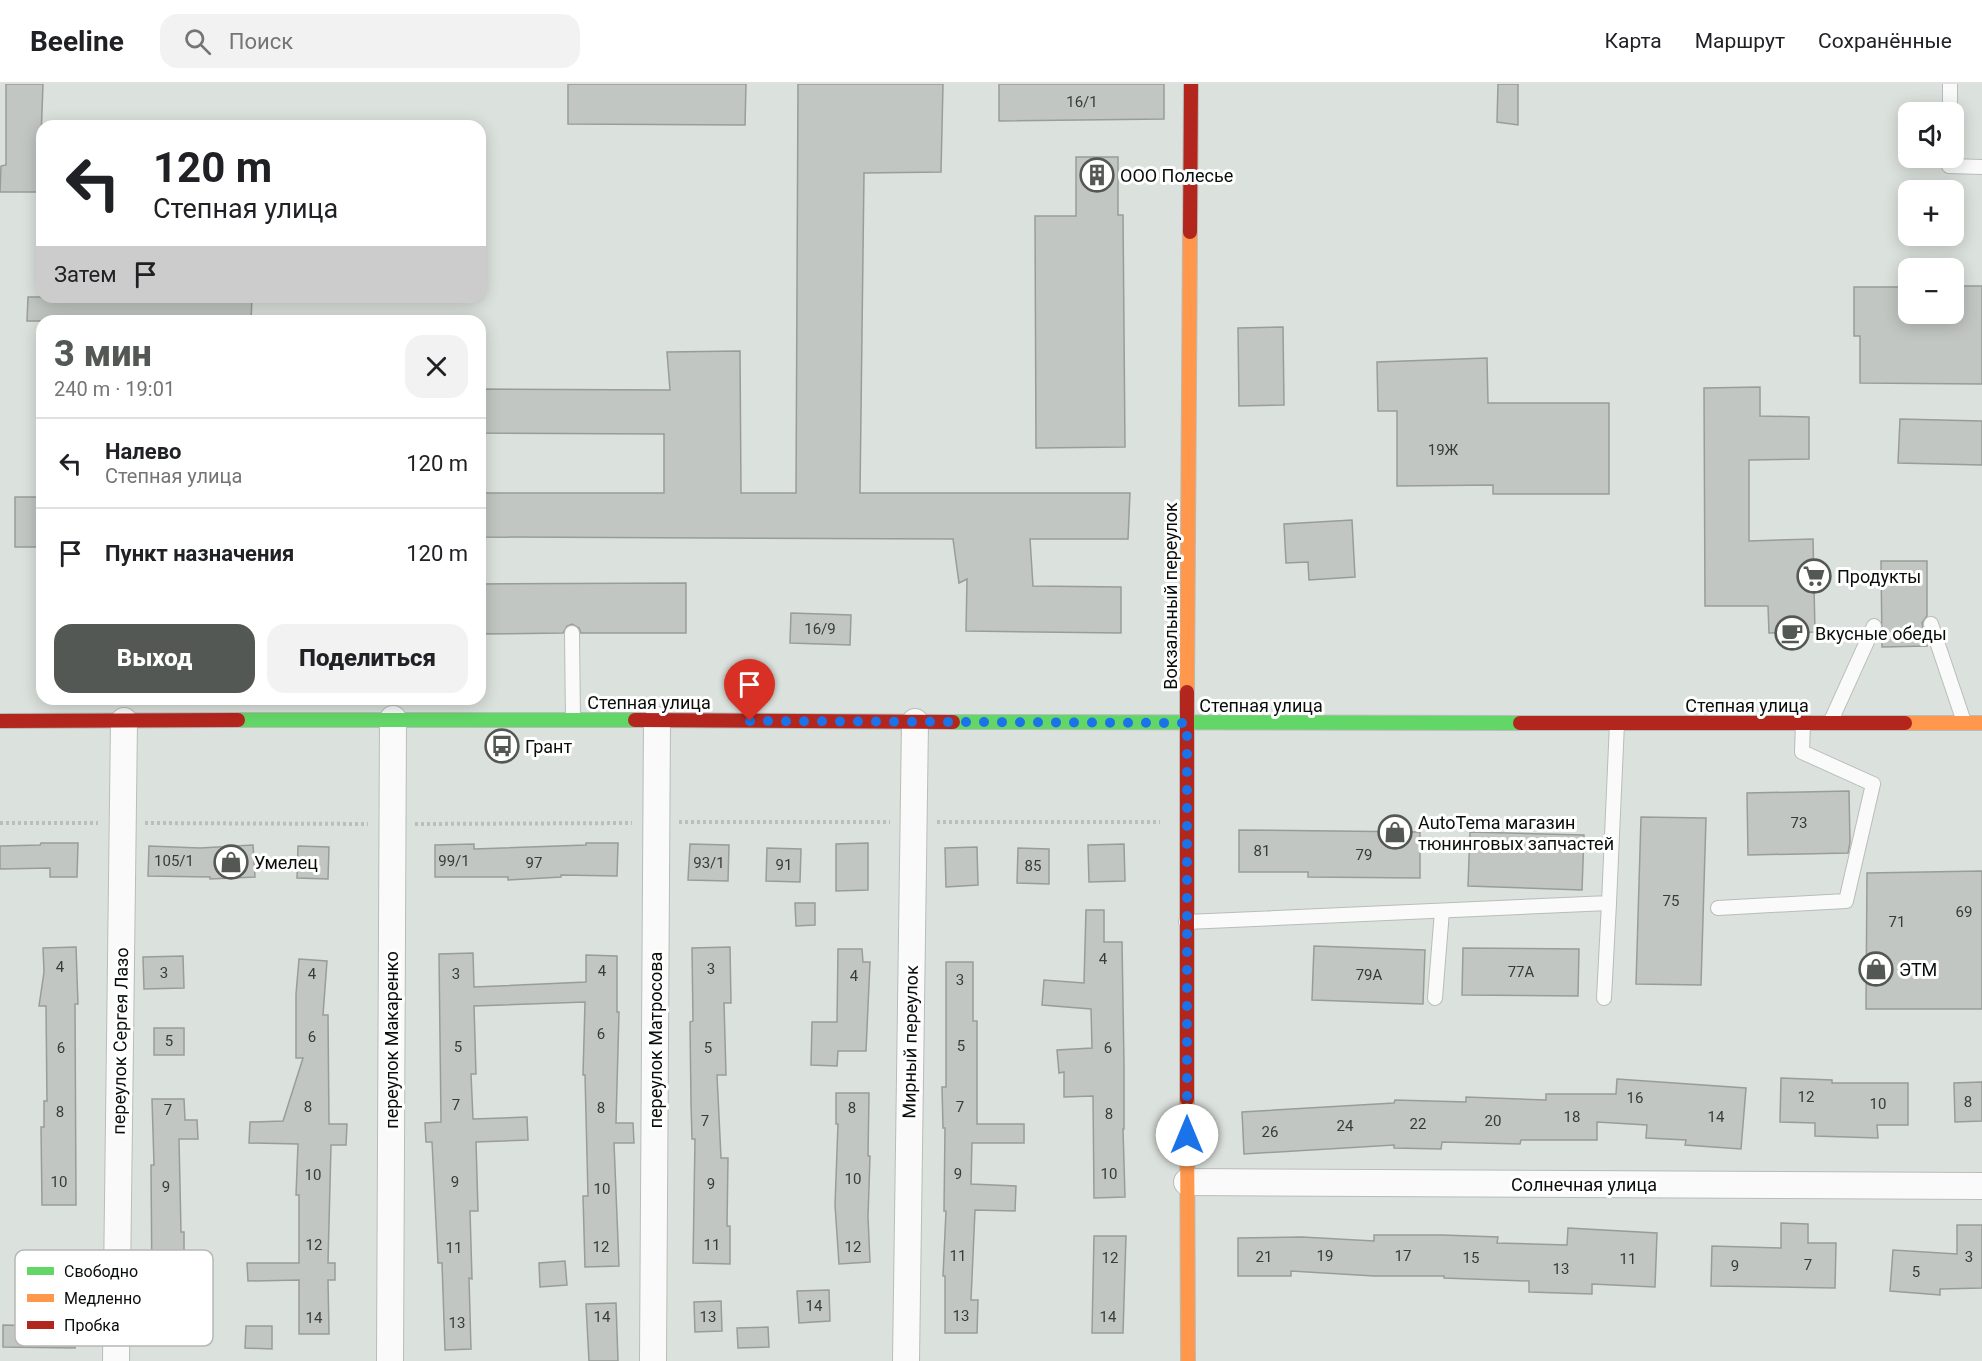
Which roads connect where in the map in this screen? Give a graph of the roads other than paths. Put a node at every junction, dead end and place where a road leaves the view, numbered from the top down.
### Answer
1 (1191, 84) edge
2 (1950, 84) edge
3 (1950, 102) edge
4 (1964, 166) edge
5 (1982, 167) edge
6 (1931, 624) dead end
7 (1874, 626) dead end
8 (572, 633) dead end
9 (393, 719) junction
10 (573, 720) junction
11 (657, 720) junction
12 (0, 721) edge
13 (124, 721) junction
14 (915, 723) junction
15 (1187, 723) junction
16 (1617, 723) junction
17 (1803, 723) junction
18 (1830, 723) junction
19 (1964, 723) junction
20 (1982, 723) edge
21 (1609, 903) junction
22 (1718, 908) dead end
23 (1442, 911) junction
24 (1186, 922) junction
25 (1435, 998) dead end
26 (1604, 998) dead end
27 (1187, 1182) junction
28 (1982, 1186) edge
29 (117, 1250) edge
30 (116, 1346) edge
31 (116, 1361) edge
32 (390, 1361) edge
33 (654, 1361) edge
34 (906, 1361) edge
35 (1188, 1361) edge

1 - 15 main road, Вокзальный переулок
2 - 3 lane
4 - 5 lane
6 - 19 lane
7 - 18 lane
8 - 10 lane
9 - 10 main road, Степная улица
9 - 13 main road, Степная улица
9 - 32 street, переулок Макаренко
10 - 11 main road, Степная улица
11 - 14 main road, Степная улица
11 - 33 street, переулок Матросова
12 - 13 main road, Степная улица
13 - 29 street, переулок Сергея Лазо
14 - 15 main road, Степная улица
14 - 34 street, Мирный переулок
15 - 16 main road, Степная улица
15 - 24 main road, Вокзальный переулок
16 - 17 main road, Степная улица
16 - 21 lane
17 - 18 main road, Степная улица
17 - 22 lane
18 - 19 main road, Степная улица
19 - 20 main road, Степная улица
21 - 23 lane
21 - 26 lane
23 - 24 lane
23 - 25 lane
24 - 27 main road, Вокзальный переулок
27 - 28 street, Солнечная улица
27 - 35 main road, Вокзальный переулок
30 - 31 street, переулок Сергея Лазо

